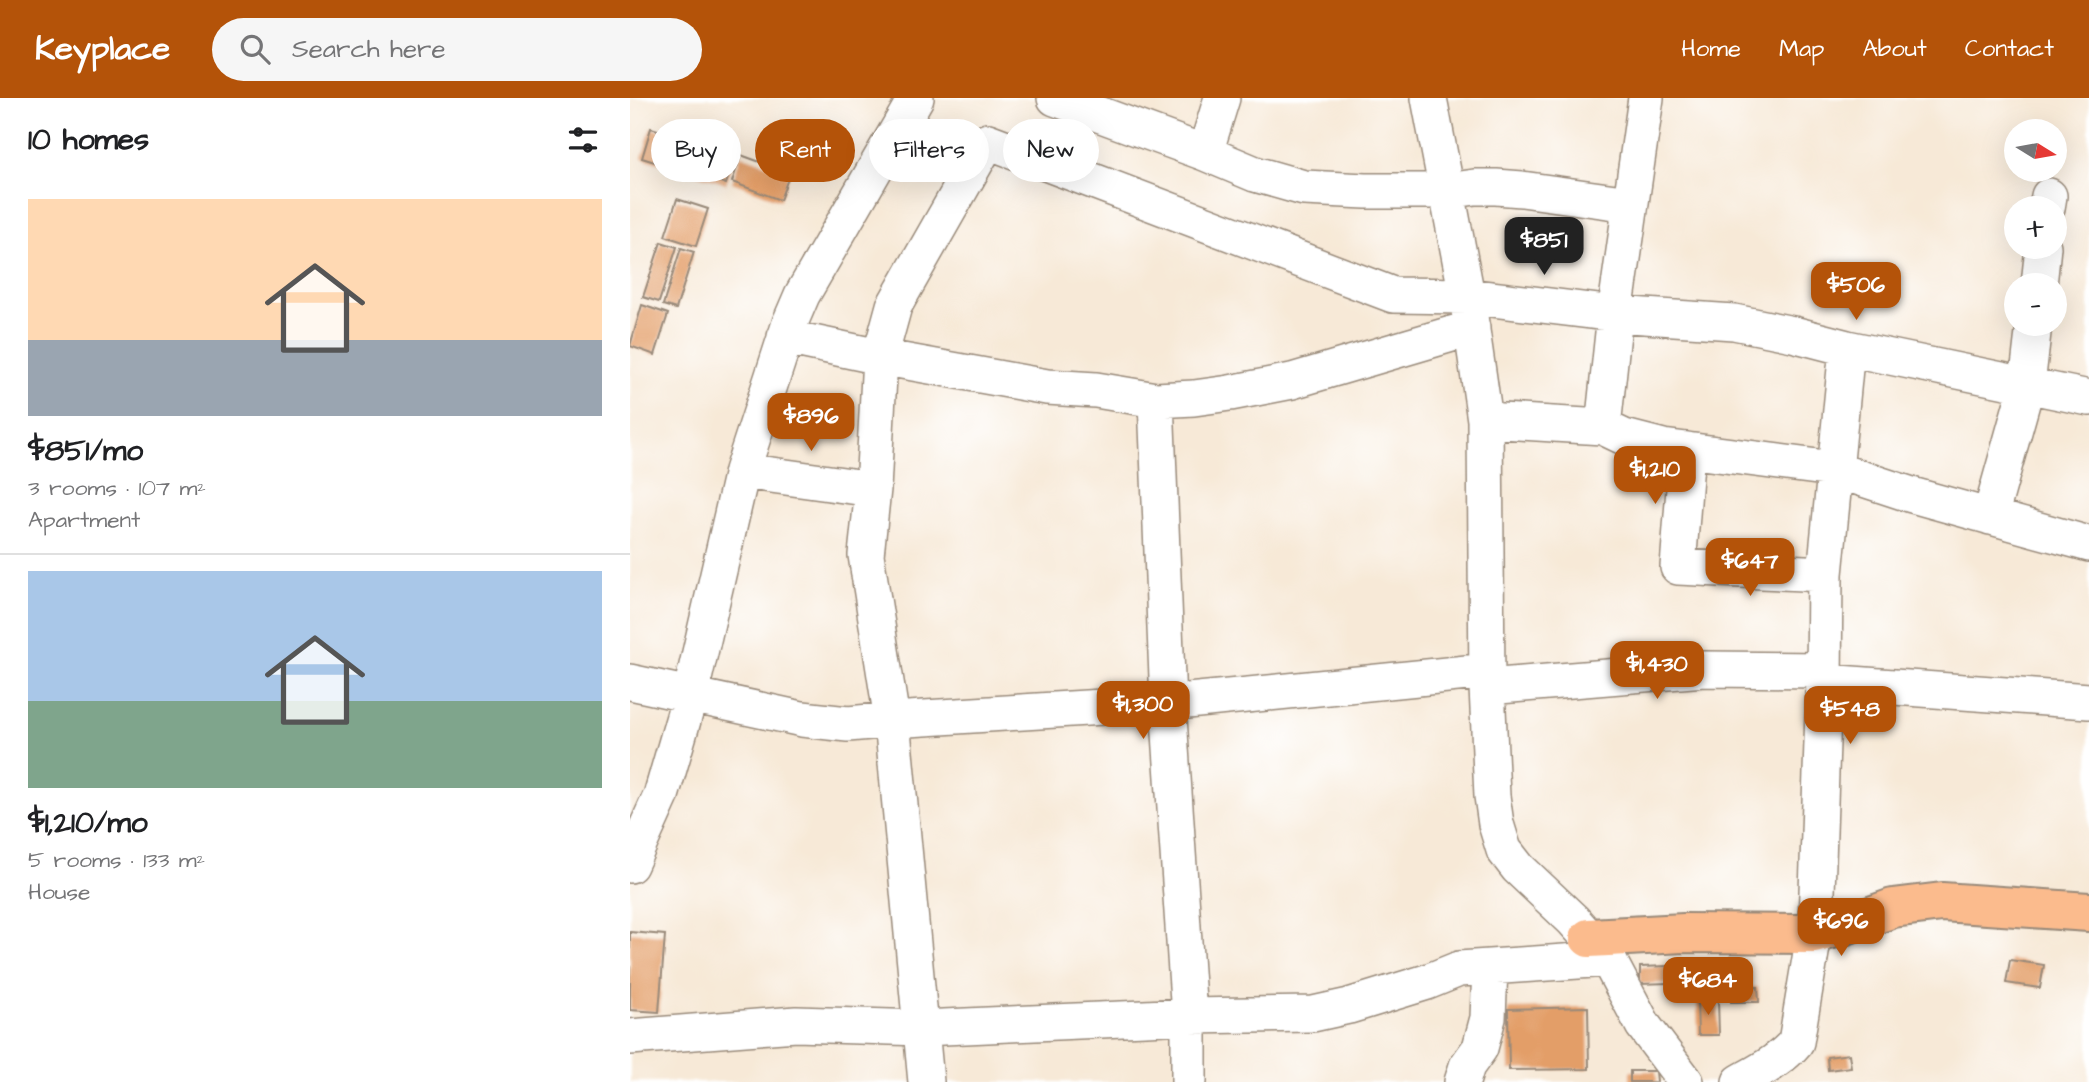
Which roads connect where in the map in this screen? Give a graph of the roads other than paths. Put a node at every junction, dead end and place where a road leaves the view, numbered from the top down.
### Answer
1 (916, 98) edge
2 (1055, 98) edge
3 (1222, 98) edge
4 (1429, 98) edge
5 (1646, 98) edge
6 (1205, 153) junction
7 (1447, 191) junction
8 (1630, 204) junction
9 (1470, 312) junction
10 (1615, 314) junction
11 (2033, 336) edge
12 (785, 337) junction
13 (1846, 348) junction
14 (880, 357) junction
15 (2028, 385) junction
16 (2089, 398) edge
17 (1156, 400) junction
18 (1486, 420) junction
19 (1604, 427) junction
20 (1687, 450) junction
21 (1833, 469) junction
22 (742, 471) junction
23 (873, 489) junction
24 (1990, 517) junction
25 (2089, 544) edge
26 (1825, 574) junction
27 (1824, 676) junction
28 (1487, 679) junction
29 (630, 682) edge
30 (690, 696) junction
31 (2089, 701) edge
32 (1168, 703) junction
33 (892, 720) junction
34 (630, 865) edge
35 (2089, 912) edge
36 (1815, 934) junction
37 (1599, 948) junction
38 (1490, 967) junction
39 (1189, 1016) junction
40 (922, 1028) junction
41 (630, 1037) edge
42 (926, 1082) edge
43 (1189, 1082) edge
44 (1462, 1082) edge
45 (1686, 1082) edge
46 (1740, 1082) edge

1 - 12 street
2 - 6 street
3 - 6 street
4 - 7 street
5 - 8 street
6 - 7 street
7 - 8 street
7 - 9 street
8 - 10 street
9 - 10 street
9 - 14 street
9 - 17 street
9 - 18 street
10 - 13 street
10 - 19 street
11 - 15 street
12 - 14 street
12 - 22 street
13 - 15 street
13 - 21 street
14 - 17 street
14 - 23 street
15 - 16 street
15 - 24 street
17 - 32 street
18 - 19 street
18 - 28 street
19 - 20 street
20 - 21 street
20 - 26 street
21 - 24 street
21 - 26 street
22 - 23 street
22 - 30 street
23 - 33 street
24 - 25 street
26 - 27 street
27 - 28 street
27 - 31 street
27 - 36 street
28 - 32 street
28 - 37 street
29 - 30 street
30 - 33 street
30 - 34 street
32 - 33 street
32 - 39 street
33 - 40 street
35 - 36 main road
36 - 37 main road
36 - 46 street
37 - 38 street
37 - 45 street
38 - 39 street
38 - 44 street
39 - 40 street
39 - 43 street
40 - 41 street
40 - 42 street

